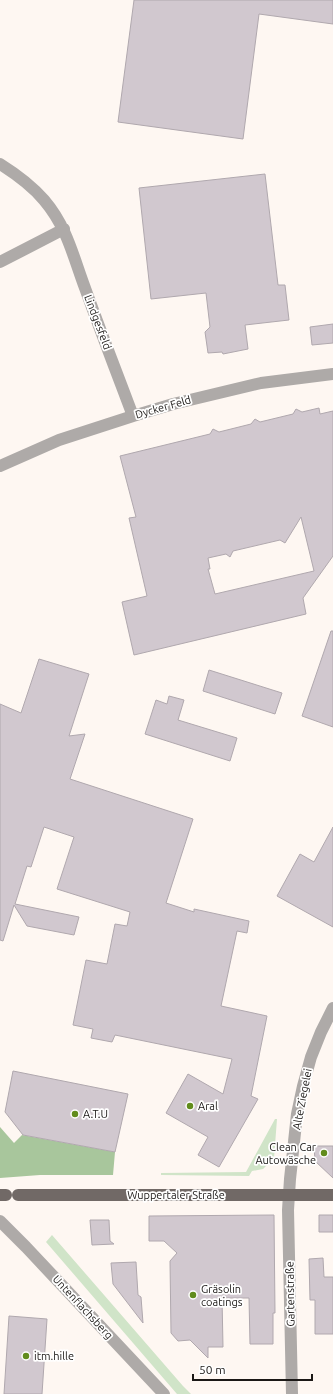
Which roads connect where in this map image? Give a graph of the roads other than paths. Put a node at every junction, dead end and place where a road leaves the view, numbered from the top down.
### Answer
1 (0, 164) edge
2 (64, 229) junction
3 (0, 262) edge
4 (333, 374) edge
5 (133, 416) junction
6 (0, 466) edge
7 (333, 1008) edge
8 (289, 1194) junction
9 (8, 1195) edge
10 (333, 1195) edge
11 (0, 1221) edge
12 (164, 1394) edge
13 (292, 1394) edge

1 - 2 street, Lindgesfeld
2 - 3 street
2 - 5 street, Lindgesfeld
4 - 5 street, Dycker Feld
5 - 6 street, Dycker Feld
7 - 8 street, Alte Ziegelei
8 - 9 main road, Wuppertaler Straße
8 - 10 main road, Wuppertaler Straße
8 - 13 street, Gartenstraße
11 - 12 street, Untenflachsberg

